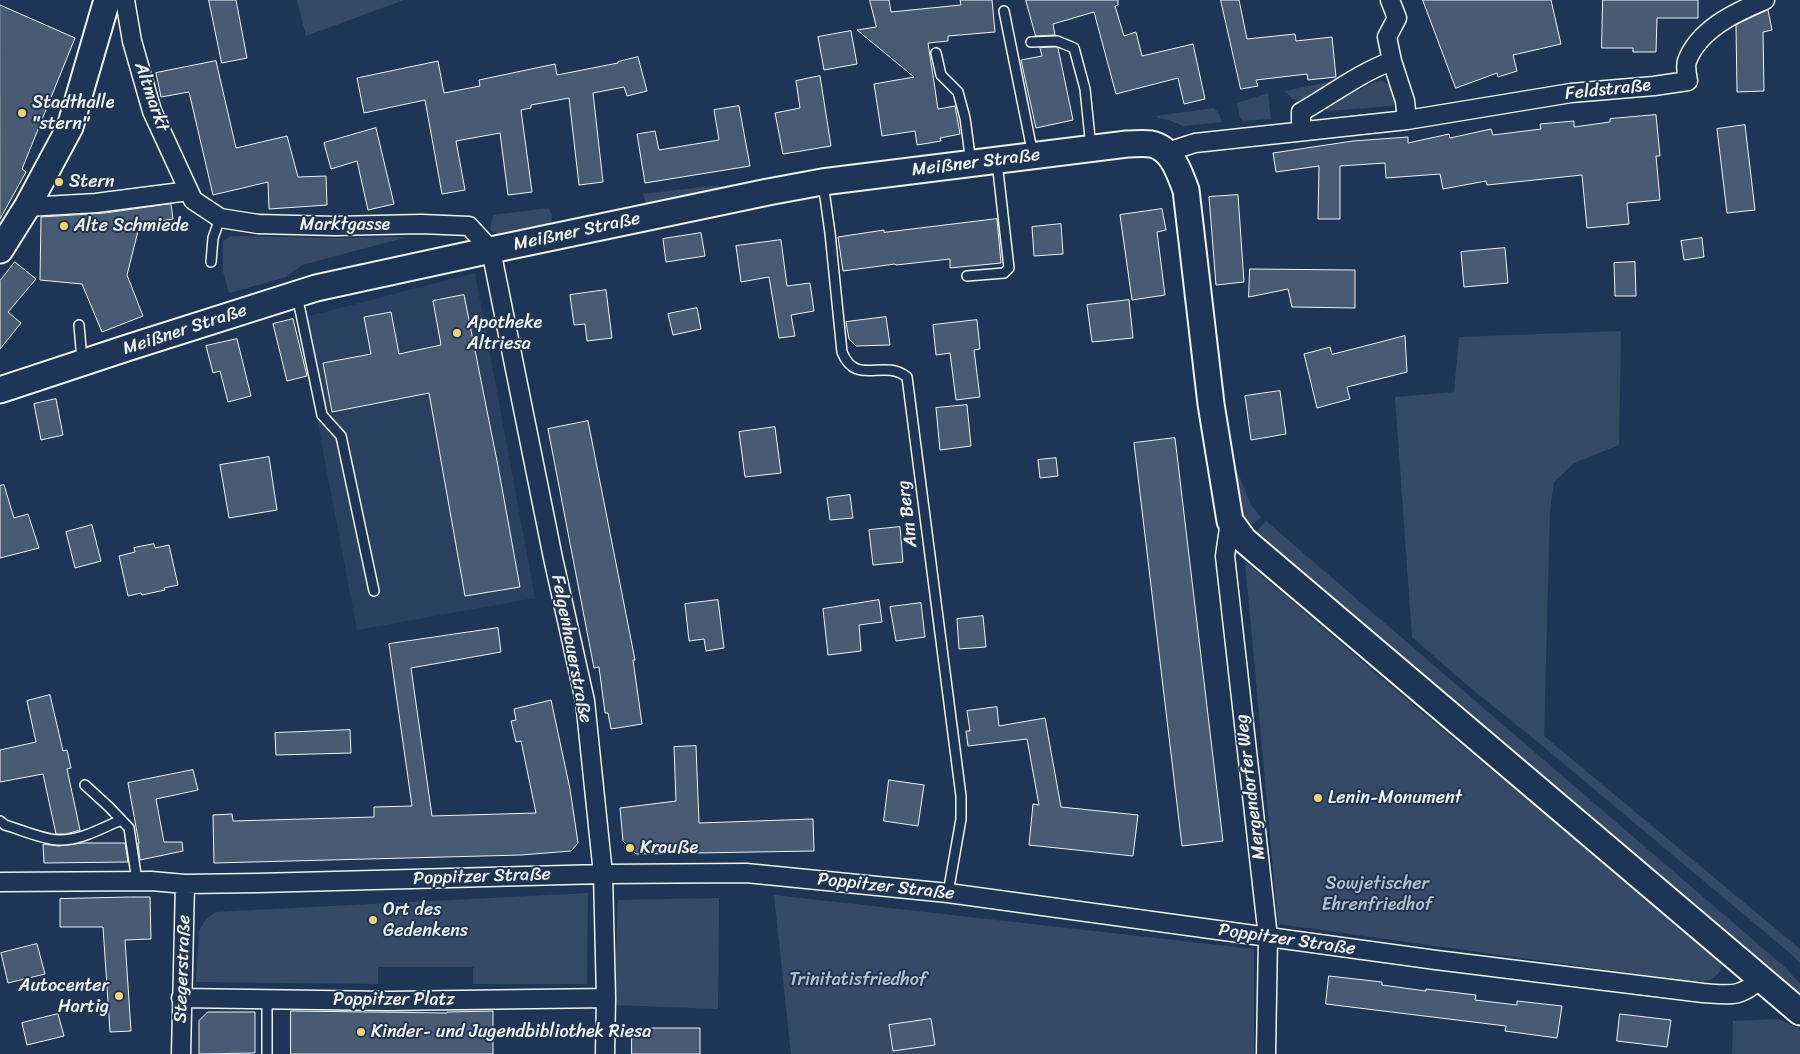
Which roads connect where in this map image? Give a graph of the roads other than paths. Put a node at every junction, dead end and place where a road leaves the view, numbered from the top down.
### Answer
1 (108, 0) edge
2 (125, 0) edge
3 (1390, 0) edge
4 (1765, 0) edge
5 (1004, 11) dead end
6 (1032, 42) dead end
7 (936, 53) dead end
8 (1392, 61) junction
9 (1407, 120) junction
10 (1301, 130) junction
11 (1091, 148) junction
12 (1167, 152) junction
13 (1033, 156) junction
14 (997, 160) junction
15 (971, 163) junction
16 (822, 182) junction
17 (191, 196) junction
18 (27, 207) junction
19 (220, 218) junction
20 (0, 250) edge
21 (491, 250) junction
22 (211, 262) dead end
23 (966, 276) dead end
24 (297, 295) junction
25 (79, 325) dead end
26 (82, 363) junction
27 (0, 390) edge
28 (1230, 521) junction
29 (374, 591) dead end
30 (85, 785) dead end
31 (121, 820) junction
32 (0, 821) edge
33 (603, 874) junction
34 (136, 880) junction
35 (0, 882) edge
36 (185, 884) junction
37 (948, 893) junction
38 (1268, 937) junction
39 (1761, 979) junction
40 (181, 998) junction
41 (606, 998) junction
42 (267, 999) junction
43 (1800, 1012) edge
44 (181, 1054) edge
45 (267, 1054) edge
46 (605, 1054) edge
47 (1266, 1054) edge

1 - 18 main road
2 - 17 street, Altmarkt
3 - 8 street
4 - 9 street, Feldstraße
5 - 13 lane
6 - 11 lane
7 - 15 lane
8 - 9 street
8 - 10 street
9 - 10 street, Feldstraße
10 - 12 street, Feldstraße
11 - 12 main road, Meißner Straße
11 - 13 main road, Meißner Straße
12 - 28 main road
13 - 14 main road, Meißner Straße
14 - 15 main road, Meißner Straße
14 - 23 lane
15 - 16 main road, Meißner Straße
16 - 21 main road, Meißner Straße
16 - 37 lane, Am Berg
17 - 18 street
17 - 19 street, Marktgasse
18 - 20 main road
19 - 21 street, Marktgasse
19 - 22 lane
21 - 24 main road, Meißner Straße
21 - 33 street, Felgenhauerstraße
24 - 26 main road, Meißner Straße
24 - 29 lane
25 - 26 lane
26 - 27 main road, Meißner Straße
28 - 38 street, Mergendorfer Weg
28 - 39 main road
30 - 31 lane
31 - 32 lane
31 - 34 lane
33 - 36 street, Poppitzer Straße
33 - 37 street, Poppitzer Straße
33 - 41 street, Felgenhauerstraße
34 - 35 street, Poppitzer Straße
34 - 36 street, Poppitzer Straße
36 - 40 street, Stegerstraße
37 - 38 street, Poppitzer Straße
38 - 39 street, Poppitzer Straße
38 - 47 street, Mergendorfer Weg
39 - 43 main road
40 - 42 street, Poppitzer Platz
40 - 44 street, Stegerstraße
41 - 42 street, Poppitzer Platz
41 - 46 street, Felgenhauerstraße
42 - 45 lane

